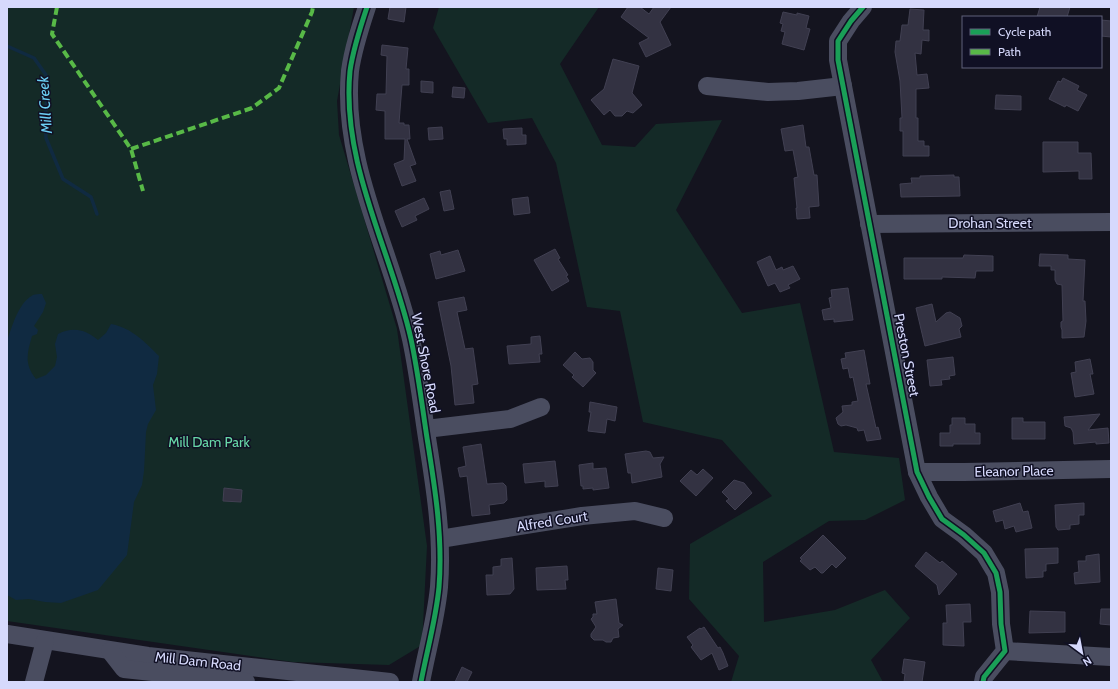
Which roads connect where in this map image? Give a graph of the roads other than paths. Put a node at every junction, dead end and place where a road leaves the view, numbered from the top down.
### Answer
1 (367, 7) edge
2 (863, 7) edge
3 (707, 86) dead end
4 (843, 86) junction
5 (1111, 222) edge
6 (869, 224) junction
7 (541, 407) dead end
8 (426, 429) junction
9 (1111, 469) edge
10 (917, 472) junction
11 (664, 518) dead end
12 (440, 539) junction
13 (7, 634) edge
14 (45, 641) junction
15 (110, 651) junction
16 (1005, 651) junction
17 (1111, 657) edge
18 (366, 681) edge
19 (34, 682) edge
20 (246, 682) edge
21 (390, 682) edge
22 (421, 682) edge
23 (983, 682) edge

1 - 8 street, West Shore Road
2 - 4 street, Preston Street
3 - 4 street
4 - 6 street, Preston Street
5 - 6 street, Drohan Street
6 - 10 street, Preston Street
7 - 8 street
8 - 12 street, West Shore Road
9 - 10 street, Eleanor Place
10 - 16 street, Preston Street
11 - 12 street, Alfred Court
12 - 22 street, West Shore Road
13 - 14 street, Mill Dam Road
14 - 15 street, Mill Dam Road
14 - 19 street
15 - 18 street, Mill Dam Road
15 - 20 street
16 - 17 street
16 - 23 street
18 - 21 street, Mill Dam Road

